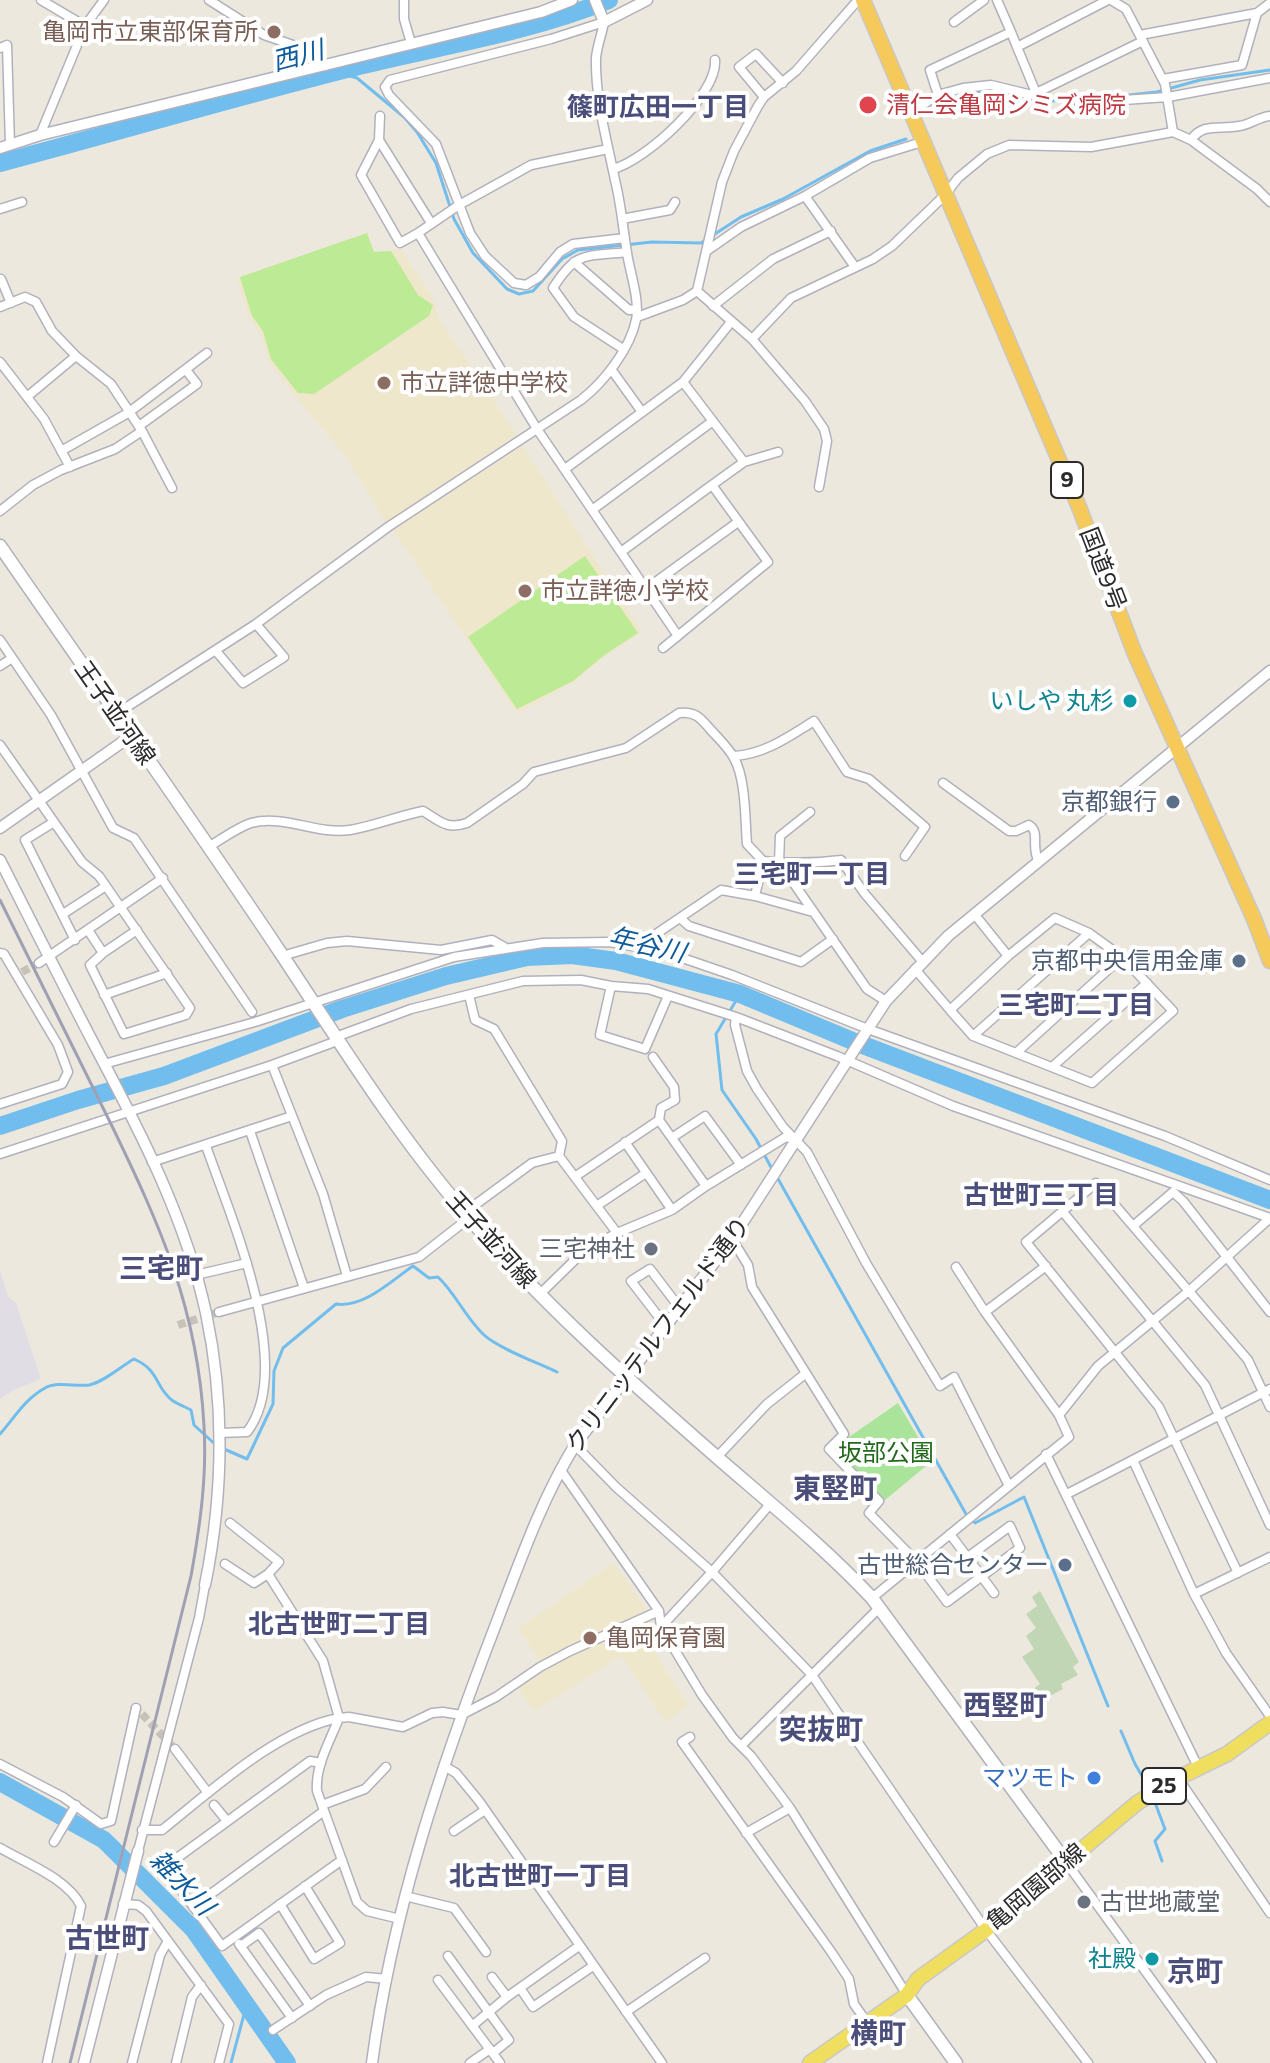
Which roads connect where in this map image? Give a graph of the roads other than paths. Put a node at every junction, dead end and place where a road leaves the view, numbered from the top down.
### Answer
1 (41, 0) edge
2 (104, 0) edge
3 (209, 0) edge
4 (404, 0) edge
5 (572, 0) edge
6 (595, 0) edge
7 (647, 0) edge
8 (860, 0) edge
9 (984, 0) edge
10 (1109, 0) edge
11 (1000, 1) edge
12 (1270, 3) edge
13 (1257, 13) junction
14 (602, 19) junction
15 (954, 22) dead end
16 (85, 26) junction
17 (1011, 32) junction
18 (1142, 38) junction
19 (411, 43) junction
20 (1017, 47) junction
21 (0, 48) edge
22 (715, 60) dead end
23 (325, 66) junction
24 (1270, 78) edge
25 (1163, 79) junction
26 (783, 83) junction
27 (1036, 93) junction
28 (938, 95) junction
29 (764, 97) junction
30 (1168, 97) junction
31 (1079, 103) dead end
32 (909, 113) junction
33 (380, 116) dead end
34 (1270, 116) edge
35 (1173, 132) junction
36 (40, 135) junction
37 (379, 140) junction
38 (1191, 140) junction
39 (922, 142) junction
40 (5, 146) edge
41 (608, 149) junction
42 (613, 169) junction
43 (945, 195) junction
44 (805, 196) junction
45 (1268, 197) edge
46 (22, 202) dead end
47 (675, 202) dead end
48 (459, 205) junction
49 (0, 209) edge
50 (622, 219) junction
51 (431, 223) junction
52 (831, 231) junction
53 (418, 233) junction
54 (625, 238) junction
55 (708, 250) junction
56 (627, 252) junction
57 (574, 262) junction
58 (855, 267) junction
59 (1, 279) edge
60 (697, 291) junction
61 (11, 303) junction
62 (713, 306) junction
63 (0, 307) edge
64 (636, 313) junction
65 (731, 322) junction
66 (752, 339) junction
67 (623, 349) junction
68 (207, 353) dead end
69 (76, 356) junction
70 (0, 362) edge
71 (611, 369) junction
72 (186, 370) junction
73 (683, 382) junction
74 (28, 396) junction
75 (642, 412) junction
76 (128, 413) junction
77 (713, 421) junction
78 (140, 429) junction
79 (537, 429) junction
80 (61, 451) junction
81 (778, 452) dead end
82 (744, 462) junction
83 (70, 467) junction
84 (565, 469) junction
85 (712, 485) junction
86 (819, 487) dead end
87 (172, 488) dead end
88 (592, 510) junction
89 (0, 511) edge
90 (738, 522) junction
91 (1, 550) edge
92 (621, 552) junction
93 (646, 589) junction
94 (256, 624) junction
95 (678, 636) junction
96 (0, 640) edge
97 (663, 648) dead end
98 (216, 651) junction
99 (12, 658) junction
100 (0, 666) edge
101 (1270, 671) edge
102 (116, 714) junction
103 (131, 736) junction
104 (0, 745) edge
105 (1177, 748) junction
106 (734, 756) junction
107 (82, 771) junction
108 (943, 783) dead end
109 (39, 801) junction
110 (810, 812) dead end
111 (54, 822) junction
112 (0, 828) edge
113 (208, 847) junction
114 (905, 856) dead end
115 (0, 860) edge
116 (763, 861) junction
117 (779, 862) junction
118 (1039, 862) junction
119 (163, 878) junction
120 (106, 886) junction
121 (755, 896) junction
122 (121, 908) junction
123 (813, 912) junction
124 (63, 914) junction
125 (975, 915) junction
126 (680, 918) junction
127 (88, 930) junction
128 (137, 930) junction
129 (1089, 933) junction
130 (653, 936) dead end
131 (833, 939) junction
132 (75, 940) junction
133 (507, 948) junction
134 (0, 953) edge
135 (103, 953) junction
136 (282, 956) junction
137 (1008, 956) junction
138 (1122, 957) junction
139 (44, 960) junction
140 (1270, 961) edge
141 (919, 965) junction
142 (167, 973) junction
143 (1147, 983) junction
144 (611, 986) junction
145 (104, 995) junction
146 (469, 995) junction
147 (668, 996) junction
148 (886, 1001) junction
149 (314, 1005) junction
150 (950, 1010) junction
151 (252, 1012) dead end
152 (736, 1017) junction
153 (866, 1031) junction
154 (973, 1036) junction
155 (334, 1037) junction
156 (1016, 1053) junction
157 (653, 1057) dead end
158 (850, 1058) junction
159 (272, 1065) junction
160 (1052, 1067) junction
161 (107, 1069) junction
162 (0, 1104) edge
163 (127, 1108) junction
164 (292, 1116) junction
165 (659, 1120) junction
166 (250, 1131) junction
167 (673, 1137) junction
168 (796, 1139) junction
169 (625, 1142) junction
170 (206, 1146) junction
171 (0, 1154) edge
172 (559, 1156) junction
173 (152, 1162) junction
174 (741, 1165) junction
175 (646, 1173) junction
176 (576, 1176) junction
177 (1270, 1180) edge
178 (706, 1186) junction
179 (598, 1205) junction
180 (672, 1210) junction
181 (1063, 1212) junction
182 (466, 1215) junction
183 (1270, 1218) edge
184 (1133, 1226) junction
185 (617, 1233) junction
186 (732, 1239) junction
187 (1227, 1257) junction
188 (247, 1263) junction
189 (1046, 1266) junction
190 (956, 1267) dead end
191 (196, 1275) junction
192 (347, 1276) junction
193 (304, 1288) junction
194 (1190, 1290) junction
195 (540, 1294) junction
196 (257, 1302) junction
197 (679, 1307) junction
198 (219, 1312) tunnel mouth
199 (985, 1312) junction
200 (1270, 1312) edge
201 (1153, 1322) junction
202 (665, 1325) junction
203 (1115, 1352) junction
204 (627, 1374) junction
205 (805, 1374) junction
206 (1267, 1391) edge
207 (1270, 1407) edge
208 (1059, 1415) junction
209 (1220, 1415) junction
210 (219, 1433) junction
211 (1176, 1438) junction
212 (575, 1445) junction
213 (1046, 1454) junction
214 (717, 1457) junction
215 (1133, 1460) junction
216 (560, 1469) junction
217 (1008, 1484) junction
218 (1067, 1494) junction
219 (771, 1503) junction
220 (230, 1523) dead end
221 (1270, 1525) edge
222 (950, 1534) junction
223 (968, 1557) junction
224 (1270, 1557) edge
225 (918, 1563) junction
226 (225, 1564) dead end
227 (712, 1572) junction
228 (1238, 1573) junction
229 (268, 1574) junction
230 (981, 1576) junction
231 (205, 1585) joint
232 (994, 1593) dead end
233 (1194, 1594) junction
234 (876, 1603) junction
235 (659, 1611) junction
236 (661, 1627) junction
237 (812, 1675) junction
238 (142, 1714) dead end
239 (461, 1715) junction
240 (1270, 1716) edge
241 (339, 1718) junction
242 (1270, 1723) edge
243 (690, 1737) dead end
244 (741, 1746) junction
245 (175, 1749) tunnel mouth
246 (321, 1763) junction
247 (0, 1764) edge
248 (444, 1766) junction
249 (386, 1767) dead end
250 (1199, 1769) junction
251 (1178, 1778) junction
252 (208, 1793) junction
253 (76, 1805) junction
254 (214, 1805) dead end
255 (323, 1808) junction
256 (790, 1808) junction
257 (485, 1810) junction
258 (227, 1821) junction
259 (142, 1830) junction
260 (454, 1831) dead end
261 (746, 1833) junction
262 (54, 1842) dead end
263 (0, 1848) edge
264 (138, 1851) joint
265 (342, 1860) junction
266 (1066, 1862) junction
267 (305, 1886) junction
268 (405, 1896) junction
269 (123, 1904) junction
270 (280, 1904) junction
271 (193, 1907) junction
272 (1269, 1911) edge
273 (400, 1919) junction
274 (986, 1930) junction
275 (234, 1937) junction
276 (168, 1941) junction
277 (241, 1946) junction
278 (579, 1946) junction
279 (486, 1952) dead end
280 (448, 1956) dead end
281 (705, 1958) dead end
282 (593, 1966) junction
283 (492, 1977) dead end
284 (387, 1979) junction
285 (438, 1980) dead end
286 (201, 1985) junction
287 (520, 1988) junction
288 (907, 1995) junction
289 (507, 1997) junction
290 (310, 2006) junction
291 (626, 2012) junction
292 (490, 2013) junction
293 (292, 2018) junction
294 (868, 2024) junction
295 (472, 2026) junction
296 (273, 2030) dead end
297 (491, 2051) junction
298 (47, 2063) edge
299 (84, 2063) edge
300 (132, 2063) edge
301 (176, 2063) edge
302 (219, 2063) edge
303 (372, 2063) edge
304 (470, 2063) edge
305 (500, 2063) edge
306 (662, 2063) edge
307 (810, 2063) edge
308 (956, 2063) edge
309 (1088, 2063) edge
310 (1212, 2063) edge

1 - 16 street
2 - 16 street
3 - 23 street
4 - 19 street
5 - 19 street
6 - 14 street
7 - 14 street
8 - 26 street
8 - 32 highway, 国道9号 / 9
9 - 15 street
10 - 18 street
10 - 20 street
11 - 17 street
12 - 13 street
13 - 18 street
13 - 25 street
14 - 41 street
14 - 48 street
16 - 36 street
17 - 20 street
17 - 28 street
18 - 25 street
18 - 27 street
19 - 23 street
20 - 27 street
21 - 40 street
22 - 42 street
23 - 36 street
24 - 30 street
25 - 30 street
26 - 29 street
26 - 29 street
27 - 28 street
28 - 32 street
29 - 55 street
30 - 31 street
30 - 35 street
32 - 39 highway, 国道9号 / 9
33 - 37 street
34 - 38 street
35 - 38 street
35 - 43 street
36 - 40 street
37 - 51 street
37 - 53 street
38 - 45 street
39 - 43 highway, 国道9号 / 9
39 - 44 street
41 - 42 street
41 - 48 street
42 - 50 street
43 - 58 street
43 - 105 highway, 国道9号 / 9
44 - 52 street
44 - 55 street
46 - 49 street
47 - 50 street
48 - 51 street
48 - 54 street
50 - 54 street
51 - 53 street
52 - 58 street
52 - 62 street
53 - 79 street
54 - 56 street
55 - 60 street
56 - 57 street
56 - 64 street
57 - 64 street
57 - 67 street
58 - 66 street
59 - 61 street
60 - 62 street
60 - 64 street
61 - 63 street
61 - 69 street
62 - 65 street
64 - 67 street
65 - 66 street
65 - 73 street
66 - 86 street
67 - 71 street
68 - 72 street
69 - 74 street
69 - 76 street
70 - 74 street
71 - 75 street
71 - 79 street
72 - 76 street
72 - 78 street
73 - 75 street
73 - 77 street
74 - 80 street
75 - 84 street
76 - 78 street
76 - 80 street
77 - 82 street
77 - 88 street
78 - 83 street
78 - 87 street
79 - 84 street
79 - 94 street
80 - 83 street
81 - 82 street
82 - 85 street
83 - 89 street
84 - 88 street
85 - 90 street
85 - 92 street
88 - 92 street
90 - 93 street
90 - 95 street
91 - 102 main road, 王子並河線
92 - 93 street
93 - 95 street
94 - 98 street
94 - 98 street
95 - 97 street
96 - 99 street
98 - 102 street
99 - 100 street
99 - 107 street
101 - 105 street, クリニッテルフェルド通り
102 - 103 main road, 王子並河線
103 - 107 street
103 - 113 main road, 王子並河線
104 - 109 street
105 - 118 street, クリニッテルフェルド通り
105 - 140 highway, 国道9号 / 9
106 - 113 street
106 - 114 street
106 - 116 street
107 - 109 street
107 - 119 street
108 - 118 street
109 - 111 street
109 - 112 street
110 - 117 street
111 - 120 street
111 - 124 street
113 - 136 main road, 王子並河線
115 - 139 street
116 - 117 street
116 - 121 street
117 - 123 street
117 - 141 street
118 - 125 street, クリニッテルフェルド通り
119 - 122 street
119 - 151 street
120 - 122 street
120 - 124 street
121 - 123 street
121 - 126 street
122 - 127 street
122 - 128 street
123 - 131 street
124 - 132 street
125 - 137 street
125 - 141 street, クリニッテルフェルド通り
126 - 130 street
126 - 131 street
127 - 132 street
127 - 135 street
128 - 135 street
128 - 142 street
129 - 137 street
129 - 138 street
129 - 154 street
131 - 148 street
132 - 139 street
133 - 136 street
133 - 149 street
133 - 153 street
134 - 162 street
135 - 145 street
136 - 149 main road, 王子並河線
137 - 150 street
138 - 143 street
138 - 156 street
139 - 161 street
141 - 148 street, クリニッテルフェルド通り
141 - 150 street
142 - 145 street
142 - 145 street
143 - 160 street
143 - 160 street
144 - 146 street
144 - 147 street
144 - 147 street
146 - 155 street
146 - 172 street
147 - 152 street
148 - 153 street, クリニッテルフェルド通り
149 - 155 main road, 王子並河線
149 - 161 street
150 - 154 street
152 - 158 street
152 - 168 street
153 - 158 street, クリニッテルフェルド通り
153 - 177 street
154 - 156 street
155 - 159 street
155 - 182 main road, 王子並河線
156 - 160 street
157 - 165 street
158 - 168 street, クリニッテルフェルド通り
158 - 183 street
159 - 163 street
159 - 164 street
161 - 163 street
163 - 171 street
163 - 173 street
164 - 166 street
164 - 192 street
165 - 167 street
165 - 169 street
166 - 170 street
166 - 193 street
167 - 174 street
167 - 178 street
168 - 174 street
168 - 186 street, クリニッテルフェルド通り
168 - 217 street
169 - 175 street
169 - 176 street
170 - 173 street
170 - 188 street
172 - 176 street
172 - 182 street
173 - 191 street
174 - 178 street
175 - 179 street
175 - 180 street
176 - 179 street
178 - 180 street
179 - 185 street
180 - 185 street
181 - 184 street
181 - 189 street
181 - 201 street
182 - 192 street
182 - 195 main road, 王子並河線
183 - 187 street
184 - 187 street
184 - 194 street
185 - 195 street
186 - 197 street, クリニッテルフェルド通り
186 - 205 street
187 - 194 street
187 - 200 street
188 - 191 street
188 - 196 street
189 - 199 street
189 - 203 street
190 - 199 street
191 - 210 street
192 - 193 street
193 - 196 street
194 - 201 street
194 - 206 street
195 - 204 main road, 王子並河線
196 - 198 street
196 - 210 street
197 - 202 street, クリニッテルフェルド通り
197 - 202 street
199 - 208 street
201 - 203 street
201 - 209 street
202 - 204 street, クリニッテルフェルド通り
203 - 208 street
203 - 211 street
204 - 212 street, クリニッテルフェルド通り
204 - 214 main road, 王子並河線
205 - 214 street
205 - 225 street
206 - 207 street
206 - 209 street
208 - 213 street
209 - 211 street
209 - 221 street
210 - 231 street
211 - 215 street
211 - 228 street
212 - 216 street, クリニッテルフェルド通り
212 - 227 street
213 - 217 street
213 - 218 street
214 - 219 main road, 王子並河線
215 - 218 street
215 - 233 street
216 - 235 street
216 - 239 street, クリニッテルフェルド通り
217 - 222 street
218 - 250 street
219 - 227 street
219 - 234 main road, 王子並河線
220 - 229 street
222 - 223 street
222 - 225 street
223 - 230 street
223 - 230 street
224 - 228 street
225 - 230 street
225 - 234 street
226 - 229 street
227 - 236 street
227 - 237 street
228 - 233 street
229 - 241 street
230 - 232 street
231 - 259 street
233 - 240 street
234 - 237 street
234 - 266 main road, 王子並河線
235 - 236 street
235 - 239 street
236 - 244 street
237 - 244 street
237 - 274 street
238 - 253 street
239 - 241 street
239 - 248 street, クリニッテルフェルド通り
241 - 246 street
241 - 252 street
242 - 250 main road, 亀岡園部線 / 25
243 - 261 street
244 - 256 street
245 - 252 street
246 - 255 street
246 - 258 street
247 - 253 street
248 - 257 street
248 - 268 street, クリニッテルフェルド通り
249 - 255 street
250 - 251 main road, 亀岡園部線 / 25
251 - 266 main road, 亀岡園部線 / 25
251 - 272 street
252 - 259 street
253 - 262 street
254 - 258 street
255 - 265 street
255 - 271 street
256 - 261 street
256 - 288 street
257 - 260 street
257 - 278 street
258 - 271 street
259 - 264 street
261 - 294 street
263 - 298 street
264 - 269 street
265 - 267 street
265 - 273 street
266 - 274 main road, 亀岡園部線 / 25
266 - 310 street
267 - 270 street
267 - 270 street
268 - 273 street, クリニッテルフェルド通り
268 - 279 street
269 - 276 street
269 - 299 street
270 - 275 street
271 - 275 street
273 - 284 street, クリニッテルフェルド通り
274 - 288 main road, 亀岡園部線 / 25
274 - 309 street
275 - 277 street
276 - 286 street
276 - 300 street
277 - 290 street
277 - 293 street
278 - 282 street
278 - 287 street
280 - 292 street
281 - 291 street
282 - 287 street
282 - 291 street
283 - 289 street
284 - 290 street
284 - 303 street, クリニッテルフェルド通り
285 - 295 street
286 - 301 street
286 - 302 street
287 - 289 street
288 - 294 main road, 亀岡園部線 / 25
288 - 308 main road
289 - 292 street
290 - 293 street
291 - 306 street
292 - 295 street
292 - 297 street
293 - 296 street
294 - 307 main road, 亀岡園部線 / 25
295 - 297 street
297 - 304 street
297 - 305 street

